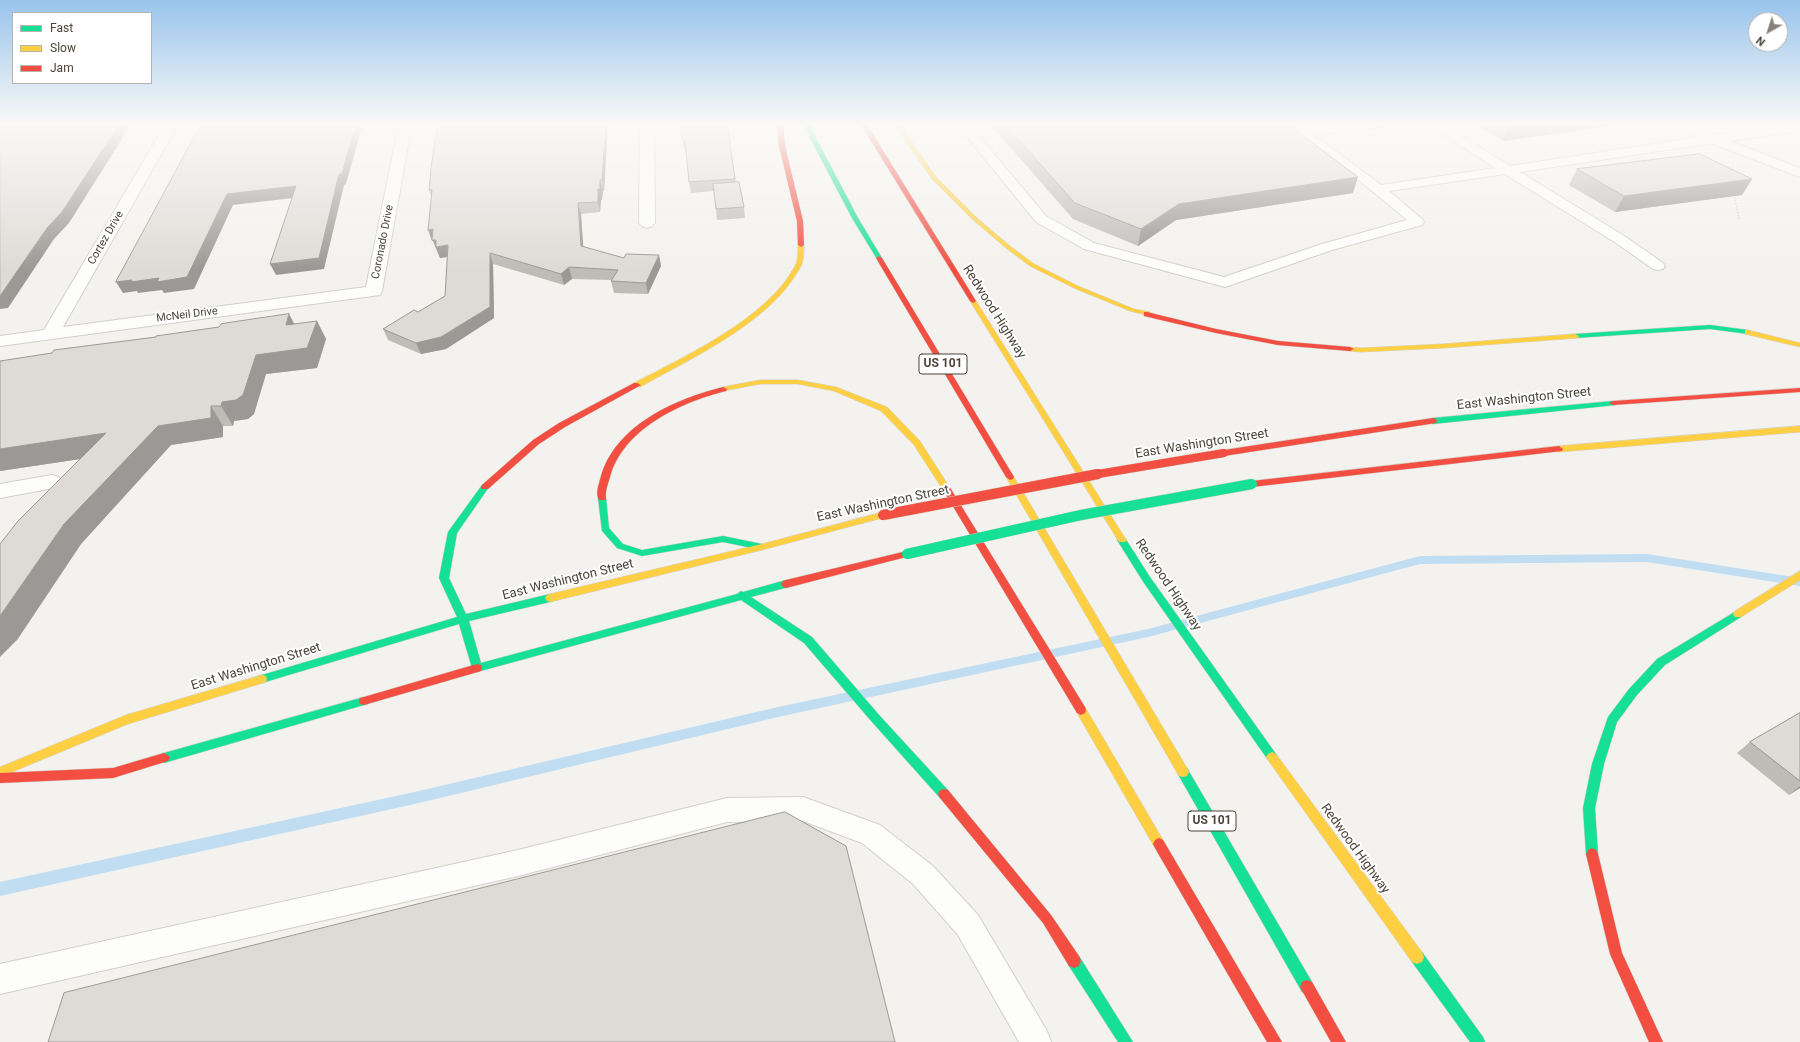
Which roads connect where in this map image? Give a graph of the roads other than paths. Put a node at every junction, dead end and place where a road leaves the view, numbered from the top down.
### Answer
1 (144, 172) edge
2 (397, 172) edge
3 (647, 172) edge
4 (788, 172) edge
5 (831, 172) edge
6 (893, 172) edge
7 (930, 172) edge
8 (1002, 172) edge
9 (1355, 172) edge
10 (1497, 172) edge
11 (1511, 172) edge
12 (1379, 189) junction
13 (647, 223) dead end
14 (1658, 266) dead end
15 (374, 291) joint
16 (52, 333) junction
17 (0, 341) edge
18 (1800, 346) edge
19 (1800, 390) edge
20 (1800, 429) edge
21 (52, 482) dead end
22 (0, 491) edge
23 (762, 547) junction
24 (1800, 575) edge
25 (741, 595) junction
26 (463, 619) junction
27 (477, 668) junction
28 (0, 772) edge
29 (0, 778) edge
30 (0, 979) edge
31 (1036, 1042) edge
32 (1126, 1042) edge
33 (1275, 1042) edge
34 (1339, 1042) edge
35 (1478, 1042) edge
36 (1656, 1042) edge

1 - 16 street, Cortez Drive
2 - 15 street, Coronado Drive
3 - 13 street
4 - 26 main road
5 - 34 main road, US 101
6 - 35 main road, Redwood Highway
7 - 18 main road
8 - 12 lane
9 - 12 lane
10 - 12 lane
11 - 14 lane
15 - 16 street, McNeil Drive
16 - 17 street, McNeil Drive
19 - 23 main road, East Washington Street, bridge
20 - 25 main road, bridge
21 - 22 lane
23 - 26 main road, East Washington Street
23 - 33 main road
24 - 36 main road
25 - 27 main road
25 - 32 main road
26 - 27 main road
26 - 28 main road, East Washington Street
27 - 29 main road
30 - 31 lane

